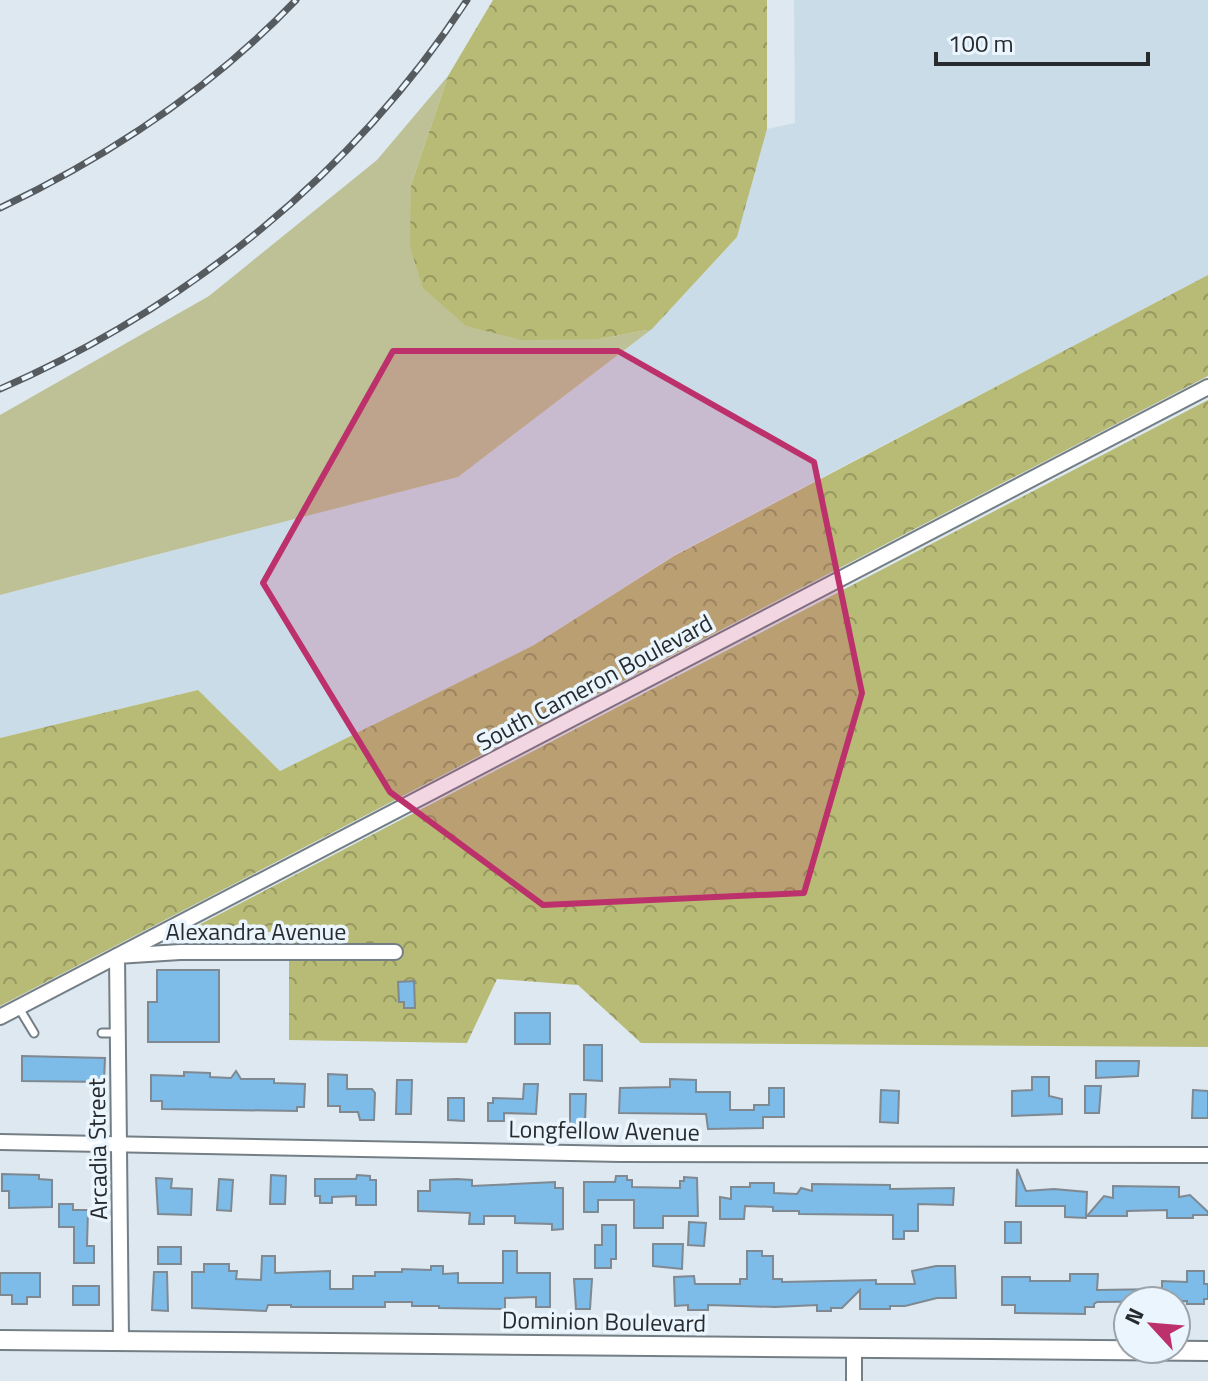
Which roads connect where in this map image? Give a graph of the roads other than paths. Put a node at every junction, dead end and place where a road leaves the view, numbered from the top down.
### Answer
1 (1208, 387) edge
2 (395, 952) dead end
3 (117, 956) junction
4 (19, 1008) junction
5 (0, 1017) edge
6 (34, 1033) dead end
7 (102, 1033) dead end
8 (118, 1033) junction
9 (0, 1142) edge
10 (119, 1142) junction
11 (1208, 1155) edge
12 (0, 1340) edge
13 (121, 1341) junction
14 (854, 1348) junction
15 (1208, 1351) edge
16 (854, 1381) edge

1 - 3 street, South Cameron Boulevard
2 - 3 street, Alexandra Avenue
3 - 4 street, South Cameron Boulevard
3 - 8 street, Arcadia Street
4 - 5 street, South Cameron Boulevard
4 - 6 lane
7 - 8 lane
8 - 10 street, Arcadia Street
9 - 10 street, Longfellow Avenue
10 - 11 street, Longfellow Avenue
10 - 13 street, Arcadia Street
12 - 13 street, Dominion Boulevard
13 - 14 street, Dominion Boulevard
14 - 15 street, Dominion Boulevard
14 - 16 street

